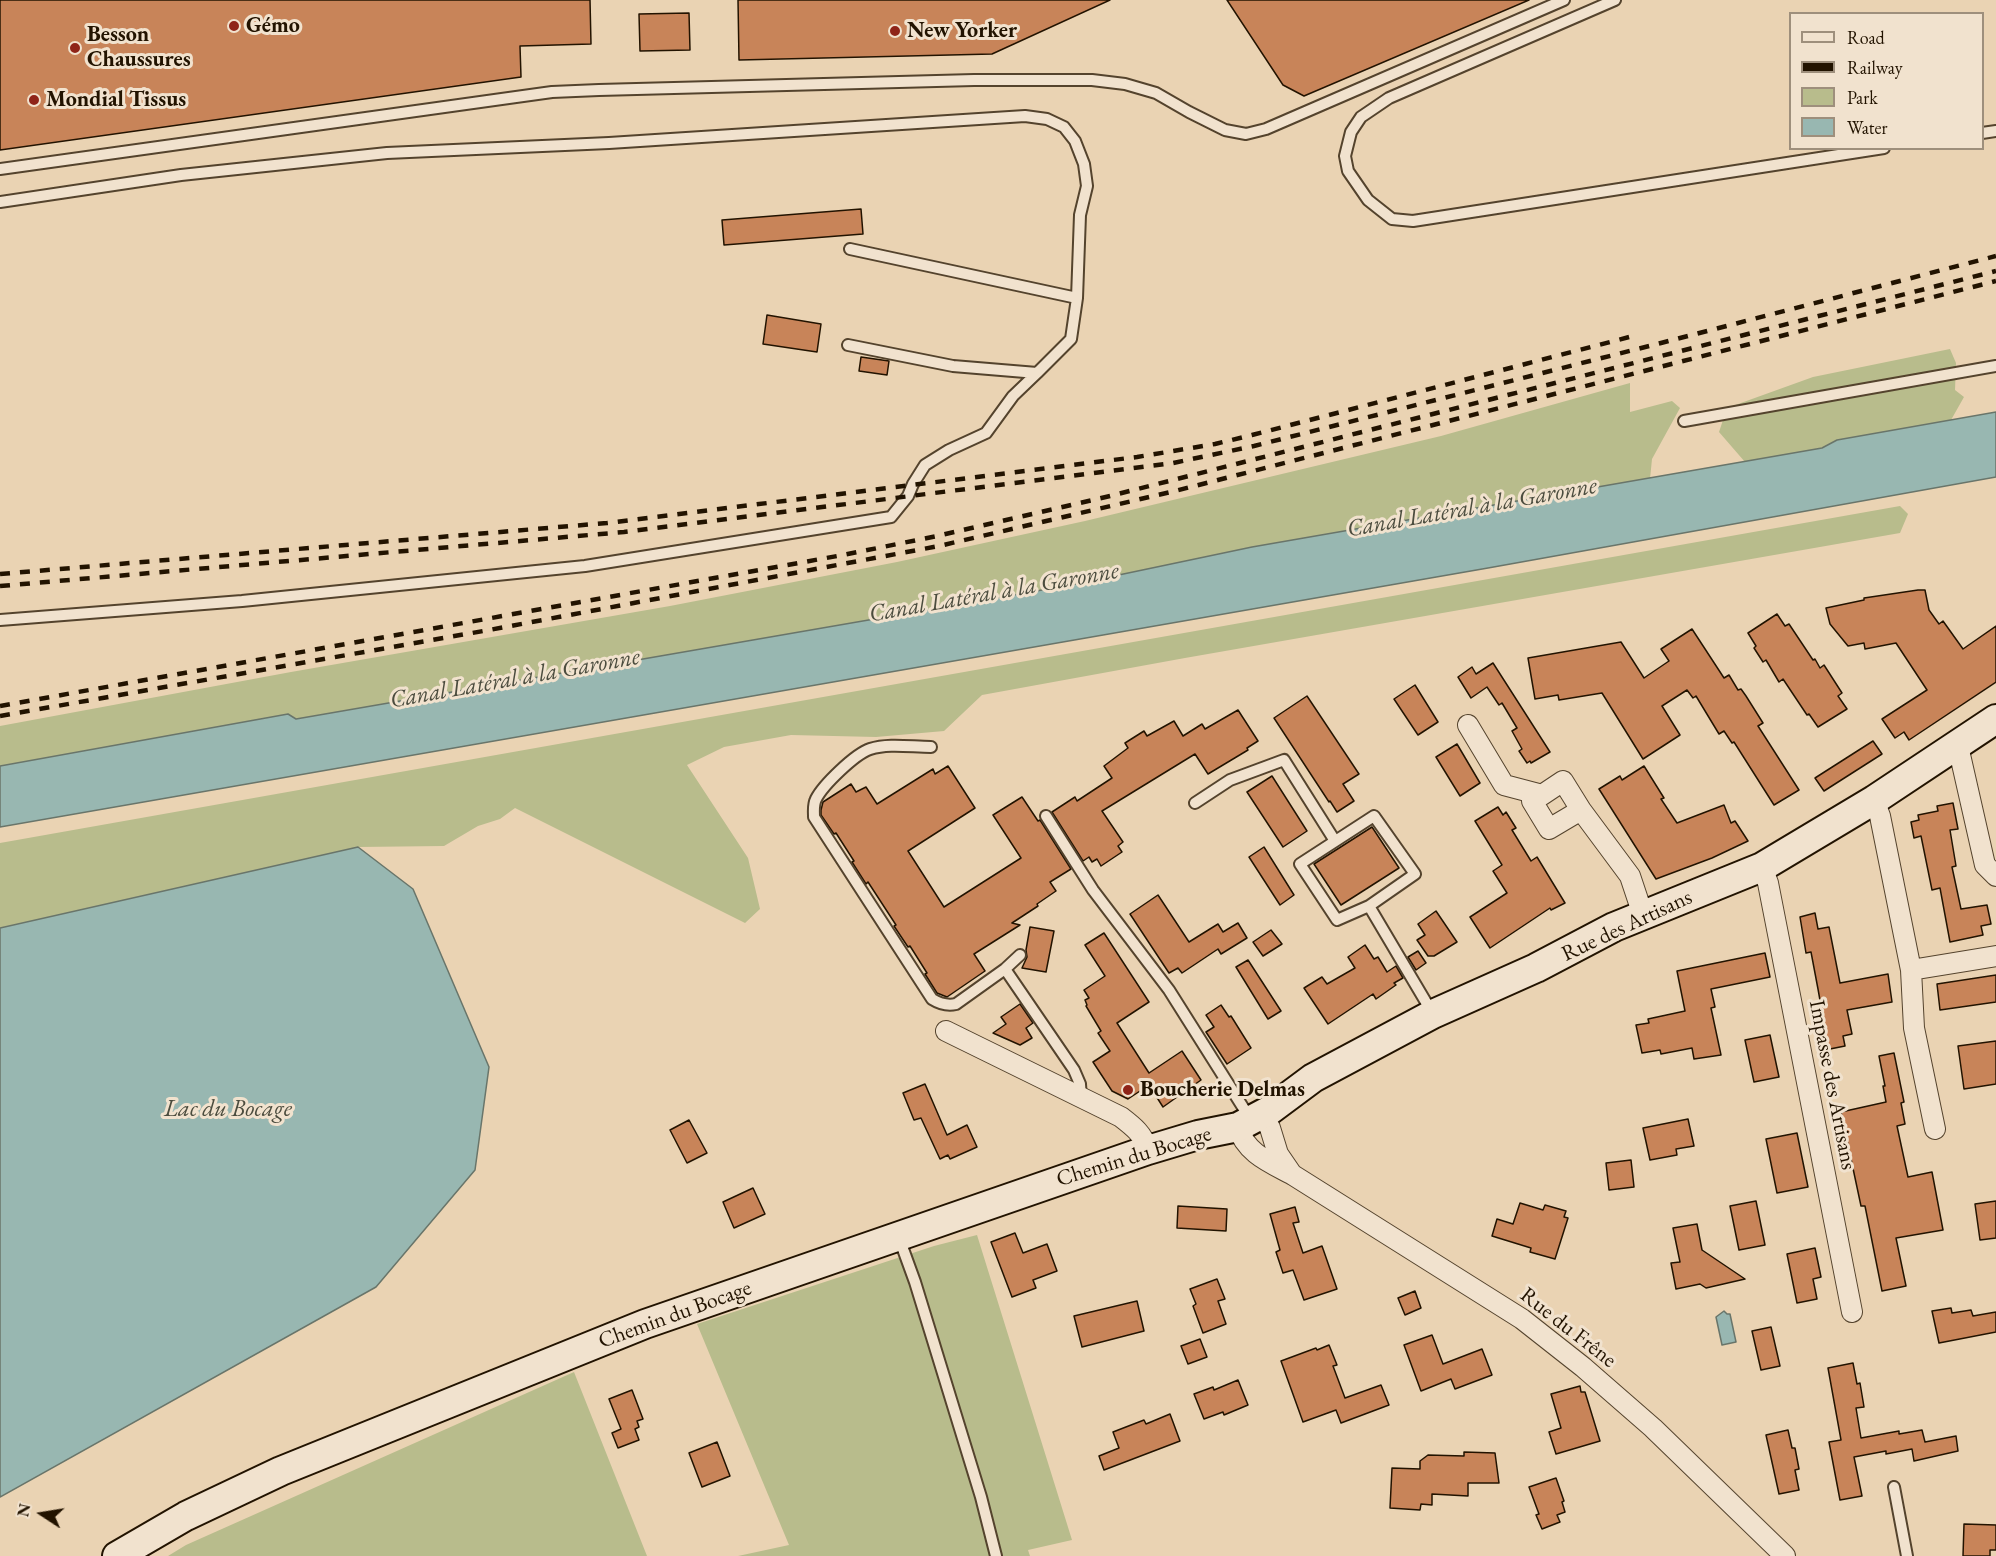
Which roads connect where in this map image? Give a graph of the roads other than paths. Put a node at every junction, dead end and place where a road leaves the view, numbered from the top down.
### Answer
1 (1564, 0) edge
2 (1615, 0) edge
3 (1871, 150) edge
4 (0, 169) edge
5 (0, 202) edge
6 (850, 249) dead end
7 (1077, 298) junction
8 (848, 345) dead end
9 (1996, 366) edge
10 (1036, 373) junction
11 (1684, 421) dead end
12 (0, 620) edge
13 (1996, 719) edge
14 (1468, 725) dead end
15 (1958, 746) junction
16 (931, 747) dead end
17 (1542, 795) junction
18 (1874, 800) junction
19 (1195, 803) dead end
20 (1581, 810) junction
21 (1046, 816) dead end
22 (1335, 842) junction
23 (1762, 867) junction
24 (1996, 876) edge
25 (1369, 906) junction
26 (1643, 915) junction
27 (1020, 956) dead end
28 (1996, 956) edge
29 (1005, 969) junction
30 (1911, 970) junction
31 (1433, 1014) junction
32 (946, 1031) dead end
33 (1081, 1098) junction
34 (1250, 1121) junction
35 (1935, 1129) dead end
36 (1148, 1150) junction
37 (1293, 1175) junction
38 (898, 1236) junction
39 (1852, 1312) dead end
40 (1894, 1487) dead end
41 (117, 1556) edge
42 (996, 1556) edge
43 (1785, 1556) edge
44 (1907, 1556) edge

1 - 4 lane
2 - 3 lane
5 - 7 lane
6 - 7 lane
7 - 10 lane
8 - 10 lane
9 - 11 lane
10 - 12 lane
13 - 15 street, Rue des Artisans
14 - 17 street
15 - 18 street, Rue des Artisans
15 - 24 street
16 - 29 lane
17 - 20 street
17 - 20 street
18 - 23 street, Rue des Artisans
18 - 30 street
19 - 22 lane
20 - 26 street
21 - 34 lane
22 - 25 lane
22 - 25 lane
23 - 26 street, Rue des Artisans
23 - 39 street, Impasse des Artisans
25 - 31 lane
26 - 31 street, Rue des Artisans
27 - 29 lane
28 - 30 street
29 - 33 lane
30 - 35 street
31 - 34 street, Rue des Artisans
32 - 33 street
33 - 36 street
34 - 36 street, Chemin du Bocage
34 - 37 street, Rue du Frêne
34 - 37 street, Rue du Frêne
36 - 38 street, Chemin du Bocage
37 - 43 street, Rue du Frêne
38 - 41 street, Chemin du Bocage
38 - 42 lane
40 - 44 lane

